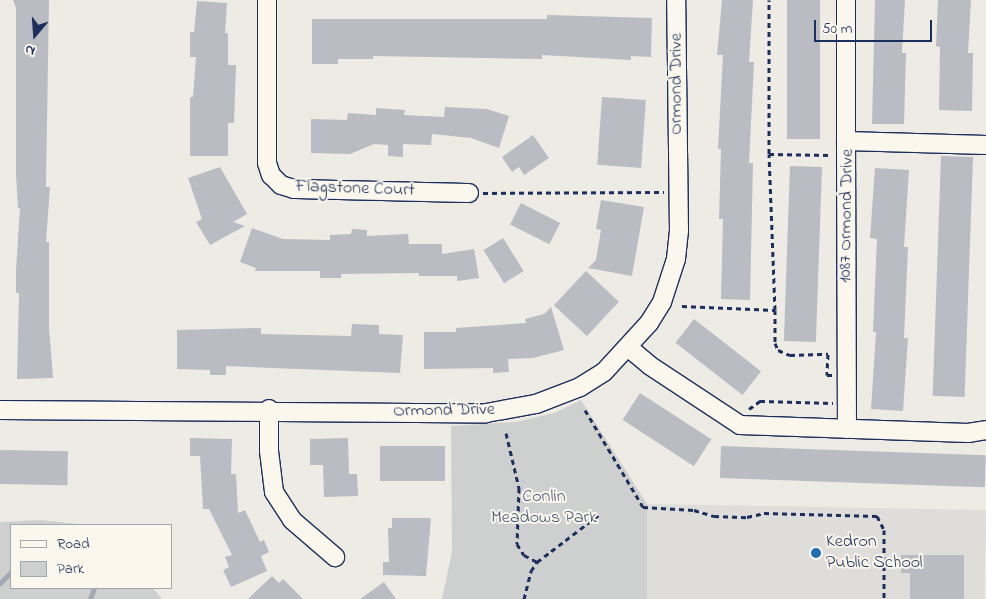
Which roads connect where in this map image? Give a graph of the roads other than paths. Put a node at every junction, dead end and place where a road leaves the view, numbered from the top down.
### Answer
1 (266, 0) edge
2 (676, 0) edge
3 (846, 0) edge
4 (986, 145) edge
5 (846, 148) junction
6 (469, 193) road end
7 (629, 348) junction
8 (0, 410) edge
9 (269, 410) junction
10 (847, 429) junction
11 (986, 430) edge
12 (335, 557) dead end

1 - 6 street, Flagstone Court
2 - 7 street, Ormond Drive
3 - 5 street
4 - 5 street, 1087 Ormond Drive
5 - 10 street, 1087 Ormond Drive
7 - 9 street, Ormond Drive
7 - 10 street
8 - 9 street, Ormond Drive
9 - 12 street
10 - 11 street

